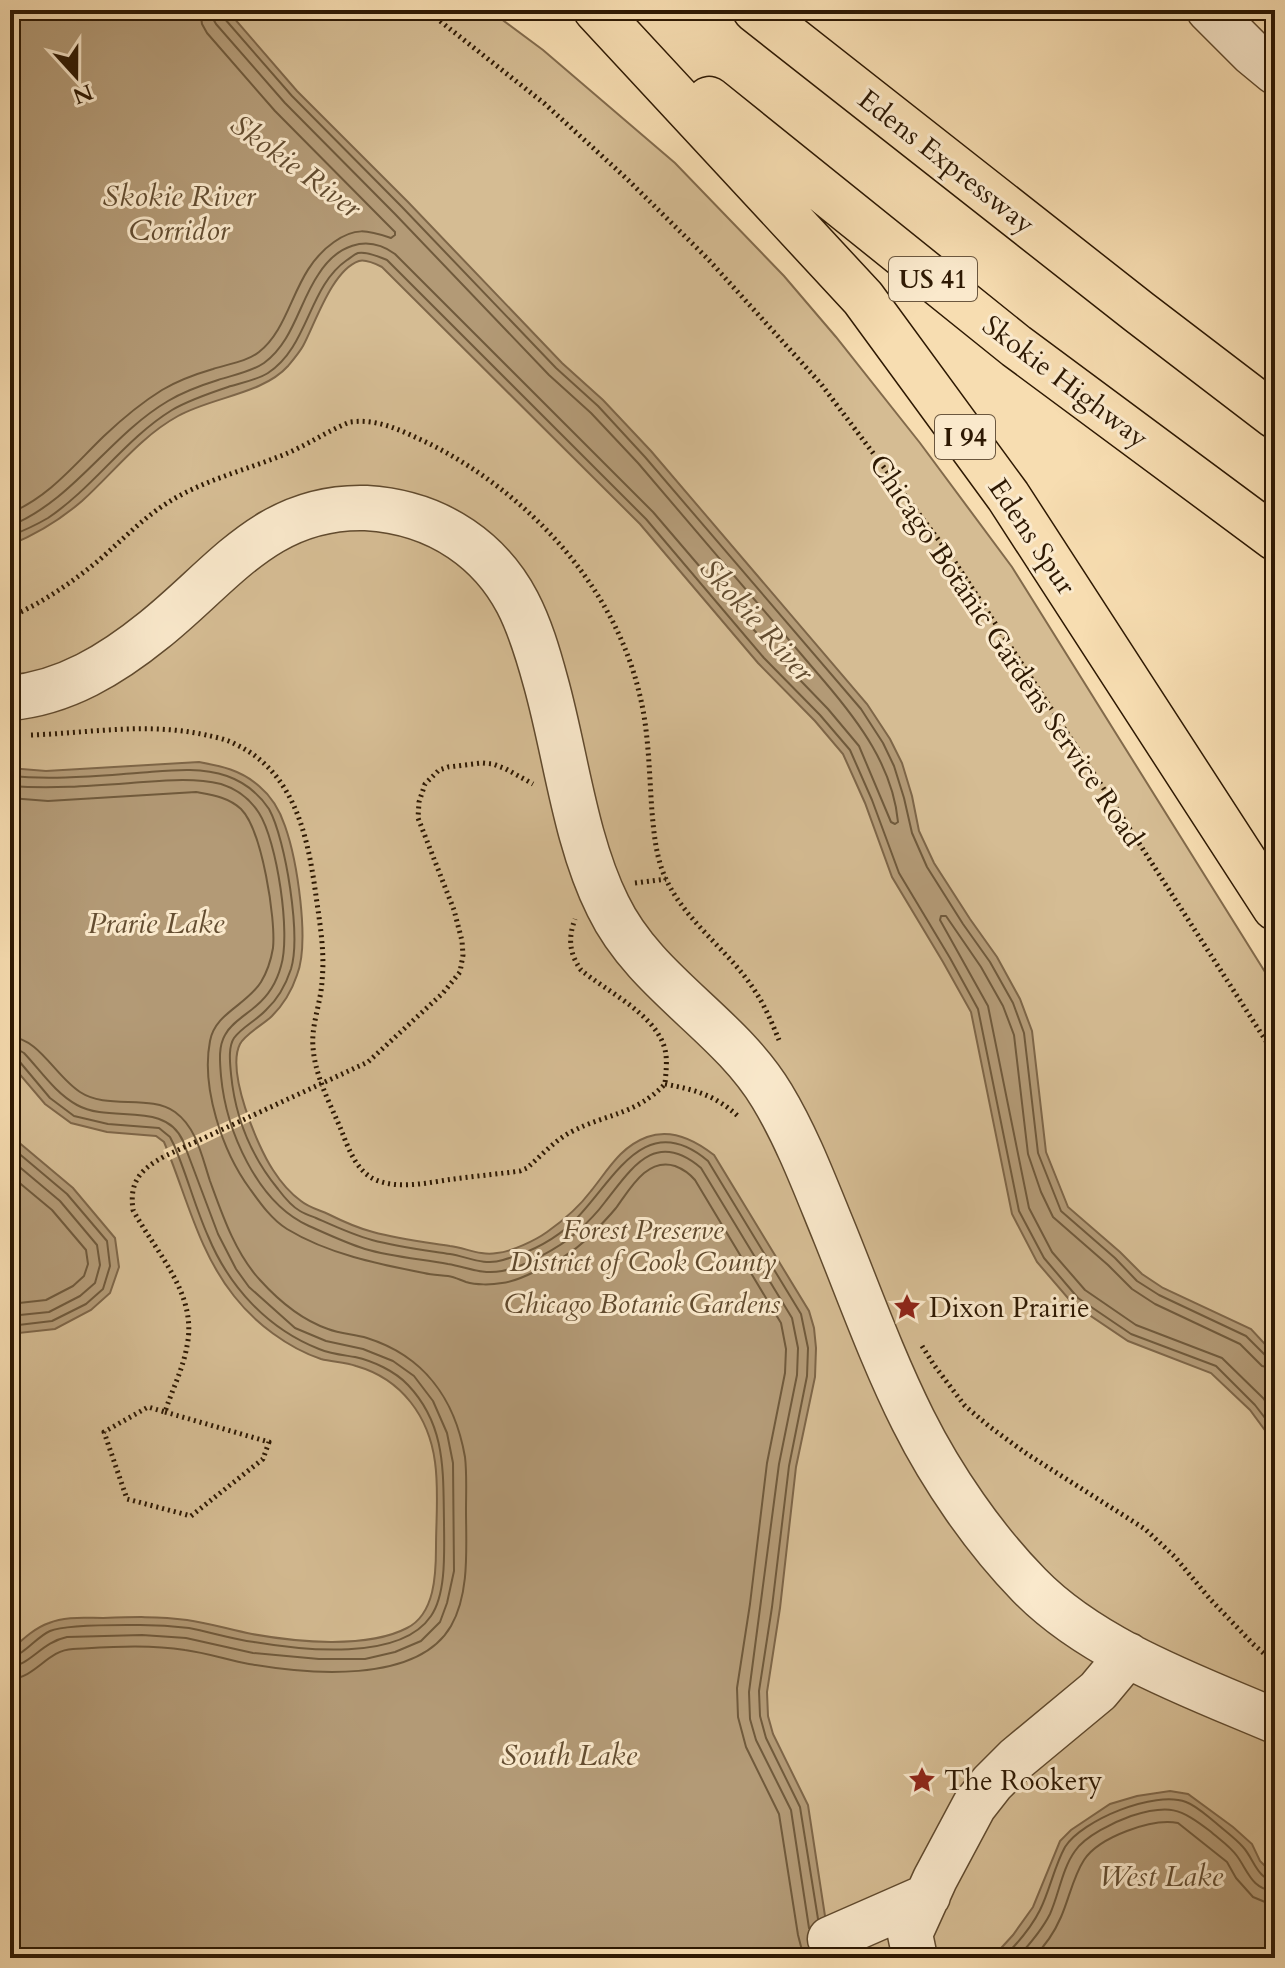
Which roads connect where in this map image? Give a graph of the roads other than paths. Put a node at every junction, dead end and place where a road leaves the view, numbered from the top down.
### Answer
1 (597, 10) edge
2 (755, 10) edge
3 (1209, 10) edge
4 (1275, 72) edge
5 (1139, 312) junction
6 (1275, 398) edge
7 (1275, 416) edge
8 (1275, 538) edge
9 (18, 716) edge
10 (1275, 908) edge
11 (1128, 1655) junction
12 (1275, 1721) edge
13 (918, 1929) edge
14 (830, 1939) dead end

1 - 8 highway, Skokie Highway / US 41
1 - 10 highway, Edens Spur / I 94
2 - 5 highway, Edens Expressway
3 - 4 lane
5 - 6 highway
5 - 7 highway
9 - 11 lane
11 - 12 lane
11 - 13 lane
13 - 14 lane

